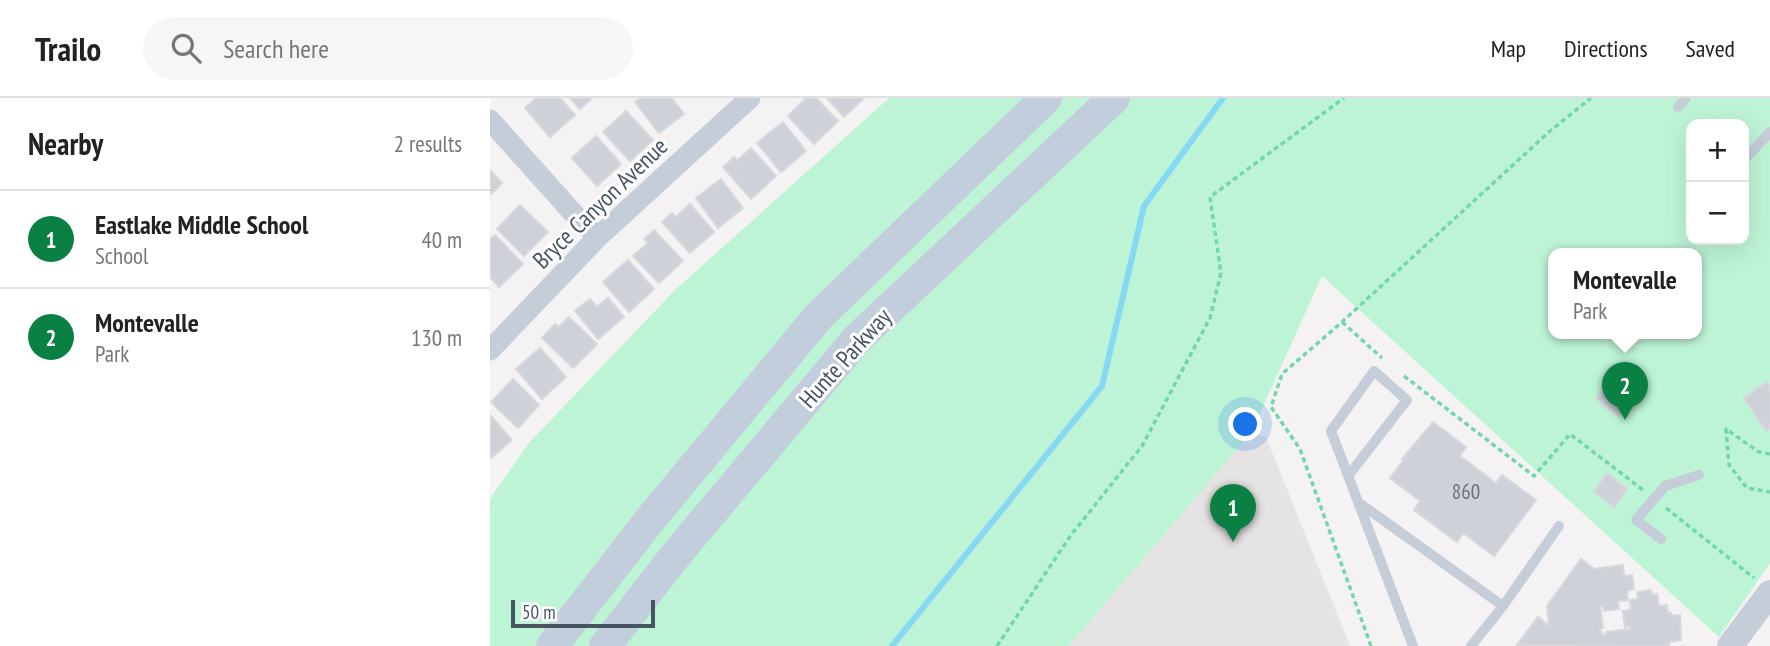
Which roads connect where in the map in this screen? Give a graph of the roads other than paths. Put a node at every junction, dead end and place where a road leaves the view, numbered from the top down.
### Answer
1 (750, 98) edge
2 (1045, 98) edge
3 (1114, 98) edge
4 (490, 120) edge
5 (1770, 132) edge
6 (1749, 155) edge
7 (598, 237) junction
8 (490, 350) edge
9 (1699, 475) dead end
10 (1348, 476) junction
11 (1358, 502) junction
12 (1559, 526) dead end
13 (1661, 539) dead end
14 (1762, 585) edge
15 (1503, 606) junction
16 (552, 646) edge
17 (605, 646) edge
18 (1413, 646) edge
19 (1471, 646) edge
20 (1730, 646) edge

1 - 7 street, Bryce Canyon Avenue
2 - 16 main road, Hunte Parkway
3 - 17 main road, Hunte Parkway
4 - 7 street
5 - 6 lane
7 - 8 street, Bryce Canyon Avenue
9 - 13 lane
10 - 10 lane
10 - 11 lane
11 - 15 lane
11 - 18 lane
12 - 15 lane
14 - 20 street
15 - 19 lane

